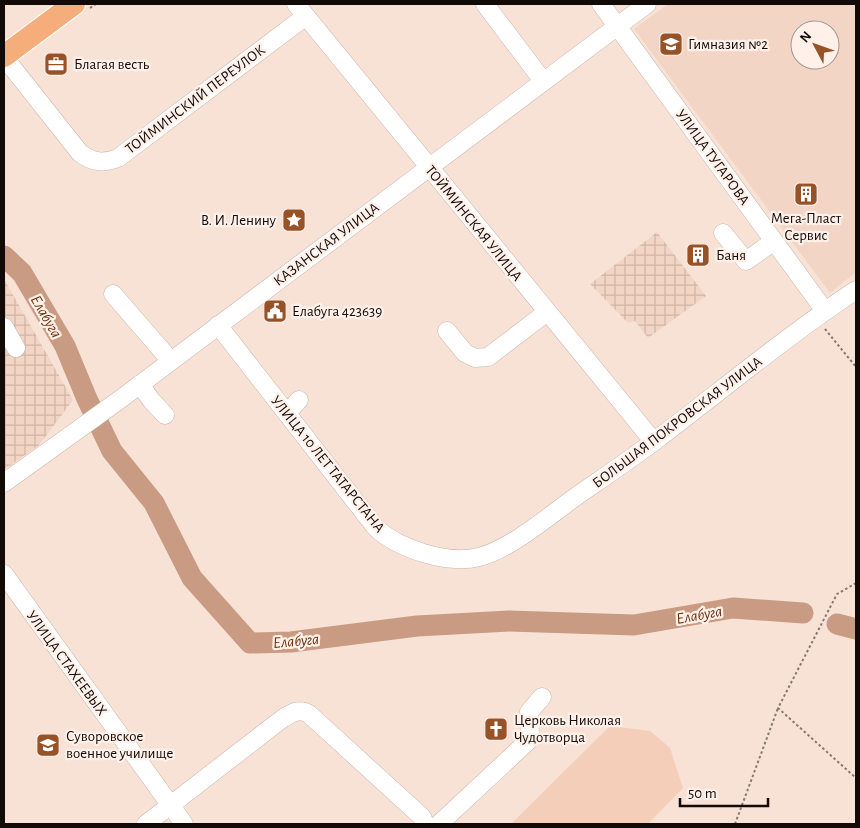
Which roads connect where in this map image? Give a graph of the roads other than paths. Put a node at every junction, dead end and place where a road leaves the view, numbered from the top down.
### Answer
1 (74, 4) edge
2 (485, 4) edge
3 (601, 4) edge
4 (647, 4) edge
5 (301, 10) edge
6 (618, 25) junction
7 (4, 56) edge
8 (543, 81) junction
9 (428, 167) junction
10 (722, 233) dead end
11 (774, 241) junction
12 (856, 290) edge
13 (113, 294) dead end
14 (547, 312) junction
15 (820, 314) junction
16 (218, 325) junction
17 (4, 327) edge
18 (447, 331) dead end
19 (16, 348) dead end
20 (171, 361) junction
21 (140, 384) junction
22 (299, 400) dead end
23 (286, 413) junction
24 (165, 415) dead end
25 (654, 442) junction
26 (4, 483) edge
27 (496, 551) joint
28 (4, 574) edge
29 (542, 697) dead end
30 (172, 806) junction
31 (146, 824) edge
32 (184, 824) edge
33 (425, 824) edge
34 (439, 824) edge

1 - 7 main road
2 - 8 street
3 - 6 street, УЛИЦА ТУГАРОВА
4 - 6 street, КАЗАНСКАЯ УЛИЦА
5 - 7 street, ТОЙМИНСКИЙ ПЕРЕУЛОК
5 - 9 street, ТОЙМИНСКАЯ УЛИЦА
6 - 8 street, КАЗАНСКАЯ УЛИЦА
6 - 11 street, УЛИЦА ТУГАРОВА
8 - 9 street, КАЗАНСКАЯ УЛИЦА
9 - 14 street, ТОЙМИНСКАЯ УЛИЦА
9 - 16 street, КАЗАНСКАЯ УЛИЦА
10 - 11 street
11 - 15 street, УЛИЦА ТУГАРОВА
12 - 15 street, БОЛЬШАЯ ПОКРОВСКАЯ УЛИЦА
13 - 20 street
14 - 18 street
14 - 25 street, ТОЙМИНСКАЯ УЛИЦА
15 - 25 street, БОЛЬШАЯ ПОКРОВСКАЯ УЛИЦА
16 - 20 street, КАЗАНСКАЯ УЛИЦА
16 - 23 street, УЛИЦА 10 ЛЕТ ТАТАРСТАНА
17 - 19 street
20 - 21 street, КАЗАНСКАЯ УЛИЦА
21 - 24 street
21 - 26 street, КАЗАНСКАЯ УЛИЦА
22 - 23 street
23 - 27 street, УЛИЦА 10 ЛЕТ ТАТАРСТАНА
25 - 27 street, БОЛЬШАЯ ПОКРОВСКАЯ УЛИЦА
28 - 30 street, УЛИЦА СТАХЕЕВЫХ
29 - 34 street
30 - 31 street
30 - 32 street, УЛИЦА СТАХЕЕВЫХ
30 - 33 street

